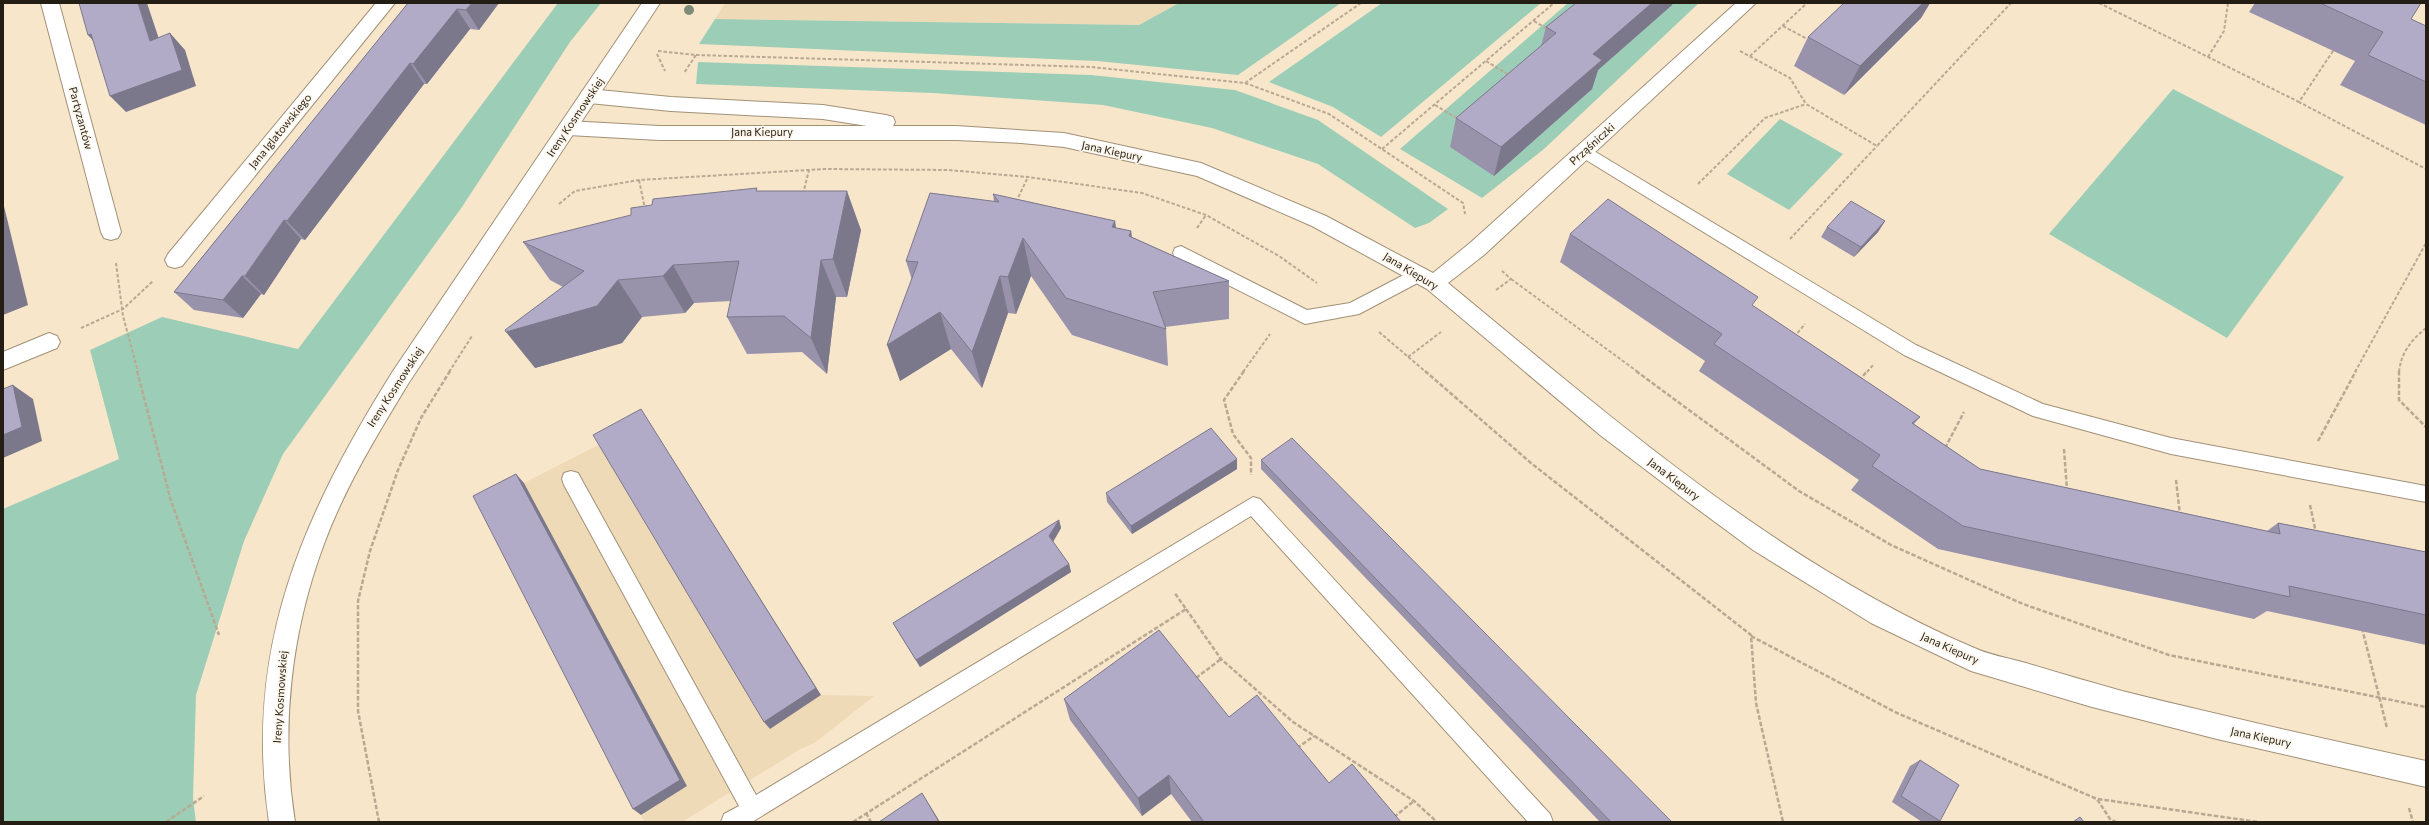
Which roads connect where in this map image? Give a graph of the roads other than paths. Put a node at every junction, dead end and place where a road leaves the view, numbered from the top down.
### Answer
1 (50, 3) edge
2 (386, 3) edge
3 (651, 3) edge
4 (1747, 3) edge
5 (589, 96) junction
6 (568, 128) junction
7 (956, 133) junction
8 (1584, 151) junction
9 (111, 232) road end
10 (1181, 253) dead end
11 (175, 260) road end
12 (1427, 278) junction
13 (49, 342) road end
14 (3, 361) edge
15 (571, 479) dead end
16 (2426, 494) edge
17 (2426, 774) edge
18 (752, 809) junction
19 (282, 822) edge
20 (732, 822) edge
21 (1542, 822) edge

1 - 9 street, Partyzantów
2 - 11 street, Jana Iglatowskiego
3 - 5 street, Ireny Kosmowskiej
4 - 8 street, Prząśniczki
5 - 6 street, Ireny Kosmowskiej
5 - 7 street, Jana Kiepury
6 - 7 street, Jana Kiepury
6 - 19 street, Ireny Kosmowskiej
7 - 12 street, Jana Kiepury
8 - 12 street, Prząśniczki
8 - 16 lane
10 - 12 lane
12 - 17 street, Jana Kiepury
13 - 14 street
15 - 18 lane
18 - 20 lane
18 - 21 lane

